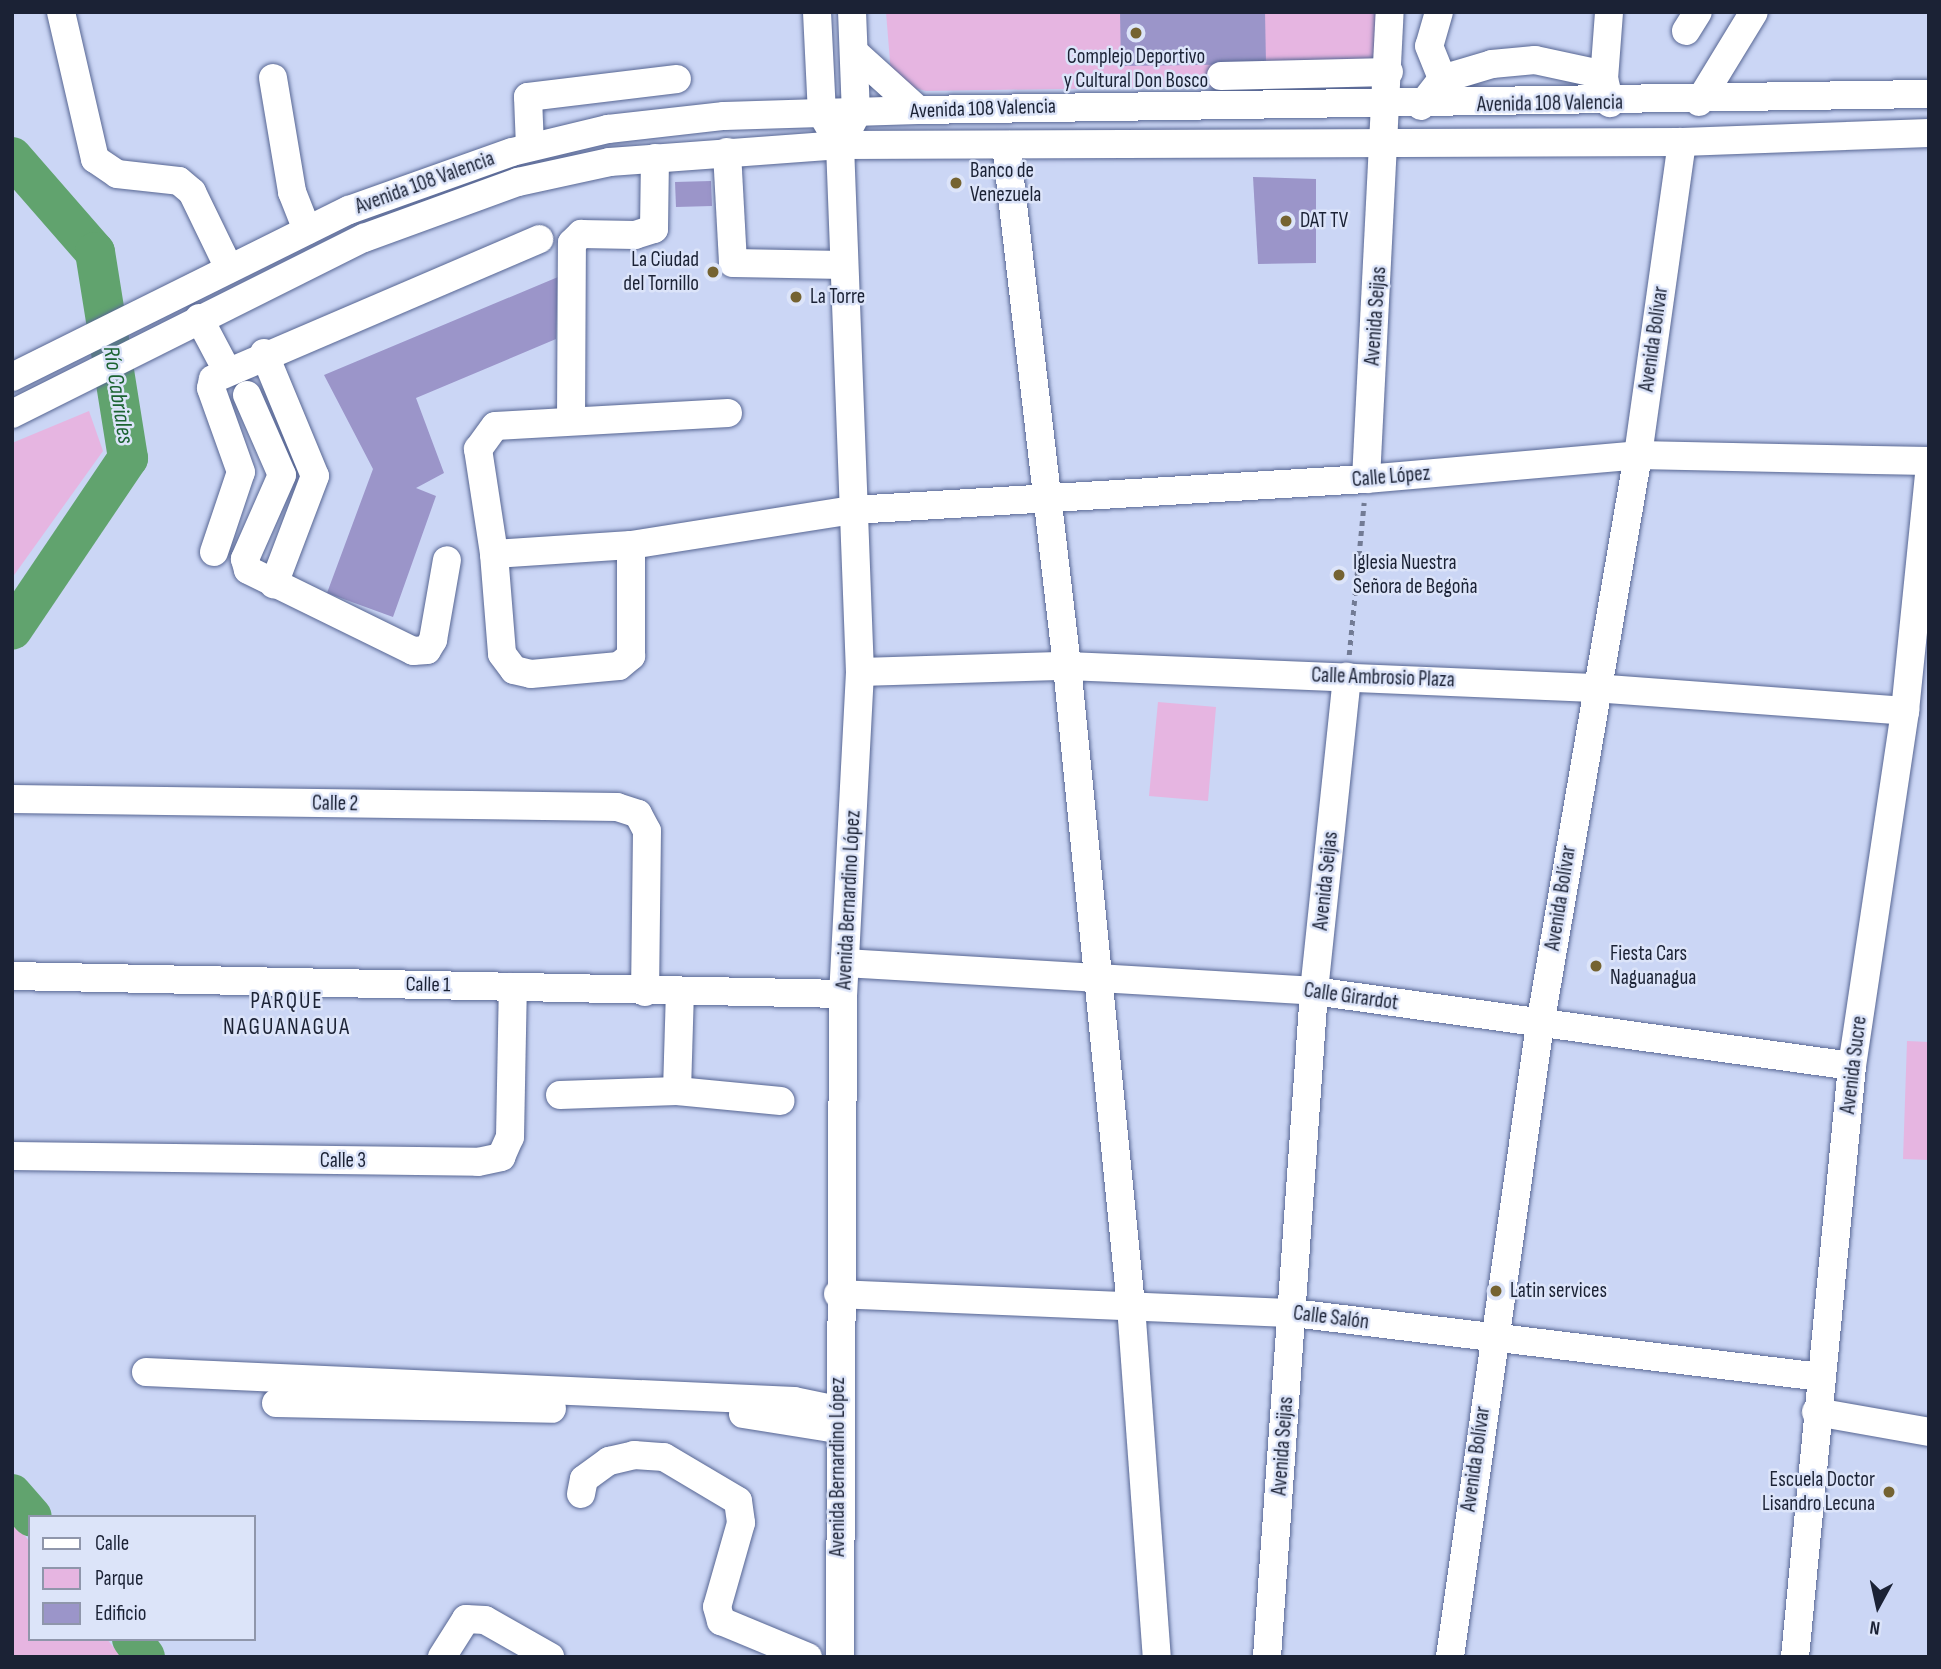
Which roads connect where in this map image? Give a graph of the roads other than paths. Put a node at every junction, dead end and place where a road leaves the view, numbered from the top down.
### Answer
1 (61, 12) edge
2 (817, 12) edge
3 (852, 12) edge
4 (1390, 12) edge
5 (1439, 12) edge
6 (1609, 12) edge
7 (1755, 12) edge
8 (855, 52) junction
9 (1389, 72) junction
10 (1221, 76) dead end
11 (273, 78) dead end
12 (677, 79) dead end
13 (1442, 79) junction
14 (1607, 91) junction
15 (1929, 94) edge
16 (1699, 102) junction
17 (1388, 105) junction
18 (1421, 106) junction
19 (918, 110) junction
20 (822, 114) junction
21 (856, 115) junction
22 (1929, 133) edge
23 (1682, 142) junction
24 (840, 145) junction
25 (1006, 145) junction
26 (1387, 145) junction
27 (530, 147) junction
28 (727, 152) junction
29 (655, 158) junction
30 (307, 230) junction
31 (539, 239) dead end
32 (844, 265) junction
33 (228, 267) junction
34 (189, 324) junction
35 (264, 353) junction
36 (226, 369) junction
37 (12, 377) edge
38 (247, 395) dead end
39 (728, 413) dead end
40 (12, 414) edge
41 (572, 421) junction
42 (1638, 455) junction
43 (1929, 461) edge
44 (1929, 475) edge
45 (1366, 480) junction
46 (1045, 500) junction
47 (853, 510) junction
48 (631, 545) junction
49 (214, 552) dead end
50 (494, 554) junction
51 (447, 560) dead end
52 (274, 584) junction
53 (1068, 666) junction
54 (860, 672) junction
55 (1347, 677) junction
56 (1594, 688) junction
57 (1905, 711) junction
58 (12, 799) edge
59 (846, 963) junction
60 (1098, 974) junction
61 (12, 976) edge
62 (513, 987) junction
63 (1314, 991) junction
64 (645, 992) junction
65 (680, 992) junction
66 (843, 994) junction
67 (1540, 1025) junction
68 (1852, 1066) junction
69 (677, 1091) junction
70 (560, 1096) dead end
71 (781, 1101) dead end
72 (12, 1156) edge
73 (838, 1294) junction
74 (1131, 1306) junction
75 (1293, 1313) junction
76 (1492, 1340) junction
77 (146, 1372) dead end
78 (1821, 1377) junction
79 (276, 1403) dead end
80 (1816, 1412) junction
81 (837, 1420) junction
82 (1929, 1432) edge
83 (581, 1494) dead end
84 (442, 1657) edge
85 (550, 1657) edge
86 (808, 1657) edge
87 (840, 1657) edge
88 (1157, 1657) edge
89 (1267, 1657) edge
90 (1450, 1657) edge
91 (1795, 1657) edge

1 - 33 street
2 - 20 street
3 - 8 street
4 - 9 street, Avenida Seijas
5 - 13 street
6 - 14 street
7 - 16 street
8 - 19 street
8 - 21 street
9 - 10 street
9 - 17 street, Avenida Seijas
11 - 30 street
12 - 27 street
13 - 14 street
13 - 18 street
14 - 16 street, Avenida 108 Valencia
14 - 18 street, Avenida 108 Valencia
15 - 16 street, Avenida 108 Valencia
17 - 18 street, Avenida 108 Valencia
17 - 19 street, Avenida 108 Valencia
17 - 26 street, Avenida Seijas
19 - 21 street, Avenida 108 Valencia
20 - 21 street, Avenida 108 Valencia
20 - 24 street
20 - 27 street, Avenida 108 Valencia
21 - 24 street
22 - 23 street, Avenida 108 Valencia
23 - 26 street, Avenida 108 Valencia
23 - 42 street, Avenida Bolívar
24 - 25 street, Avenida 108 Valencia
24 - 28 street, Avenida 108 Valencia
24 - 32 street, Avenida Bernardino López
25 - 26 street, Avenida 108 Valencia
25 - 46 street
26 - 45 street, Avenida Seijas
27 - 30 street, Avenida 108 Valencia
28 - 29 street, Avenida 108 Valencia
28 - 32 street
29 - 34 street, Avenida 108 Valencia
29 - 41 street
30 - 33 street, Avenida 108 Valencia
31 - 35 street
32 - 47 street, Avenida Bernardino López
33 - 37 street, Avenida 108 Valencia
34 - 36 street
34 - 40 street, Avenida 108 Valencia
35 - 36 street
35 - 52 street
36 - 49 street
38 - 52 street
39 - 41 street
41 - 50 street
42 - 43 street, Calle López
42 - 45 street, Calle López
42 - 56 street, Avenida Bolívar
44 - 57 street, Avenida Sucre
45 - 46 street, Calle López
46 - 47 street, Calle López
46 - 53 street
47 - 48 street, Calle López
47 - 54 street, Avenida Bernardino López
48 - 50 street, Calle López
48 - 50 street
51 - 52 street
53 - 54 street, Calle Ambrosio Plaza
53 - 55 street, Calle Ambrosio Plaza
53 - 60 street
54 - 59 street, Avenida Bernardino López
55 - 56 street, Calle Ambrosio Plaza
55 - 63 street, Avenida Seijas
56 - 57 street, Calle Ambrosio Plaza
56 - 67 street, Avenida Bolívar
57 - 68 street, Avenida Sucre
58 - 64 street, Calle 2
59 - 60 street, Calle Girardot
59 - 66 street, Avenida Bernardino López
60 - 63 street, Calle Girardot
60 - 74 street
61 - 62 street, Calle 1
62 - 64 street, Calle 1
62 - 72 street, Calle 3
63 - 67 street, Calle Girardot
63 - 75 street, Avenida Seijas
64 - 65 street, Calle 1
65 - 66 street, Calle 1
65 - 69 street
66 - 73 street, Avenida Bernardino López
67 - 68 street, Calle Girardot
67 - 76 street, Avenida Bolívar
68 - 78 street, Avenida Sucre
69 - 70 street
69 - 71 street
73 - 74 street, Calle Salón
73 - 81 street, Avenida Bernardino López
74 - 75 street, Calle Salón
74 - 88 street
75 - 76 street, Calle Salón
75 - 89 street, Avenida Seijas
76 - 78 street, Calle Salón
76 - 90 street, Avenida Bolívar
77 - 81 street
78 - 80 street, Avenida Sucre
79 - 81 street
80 - 82 street
80 - 91 street, Avenida Sucre
81 - 87 street, Avenida Bernardino López
83 - 86 street
84 - 85 street

